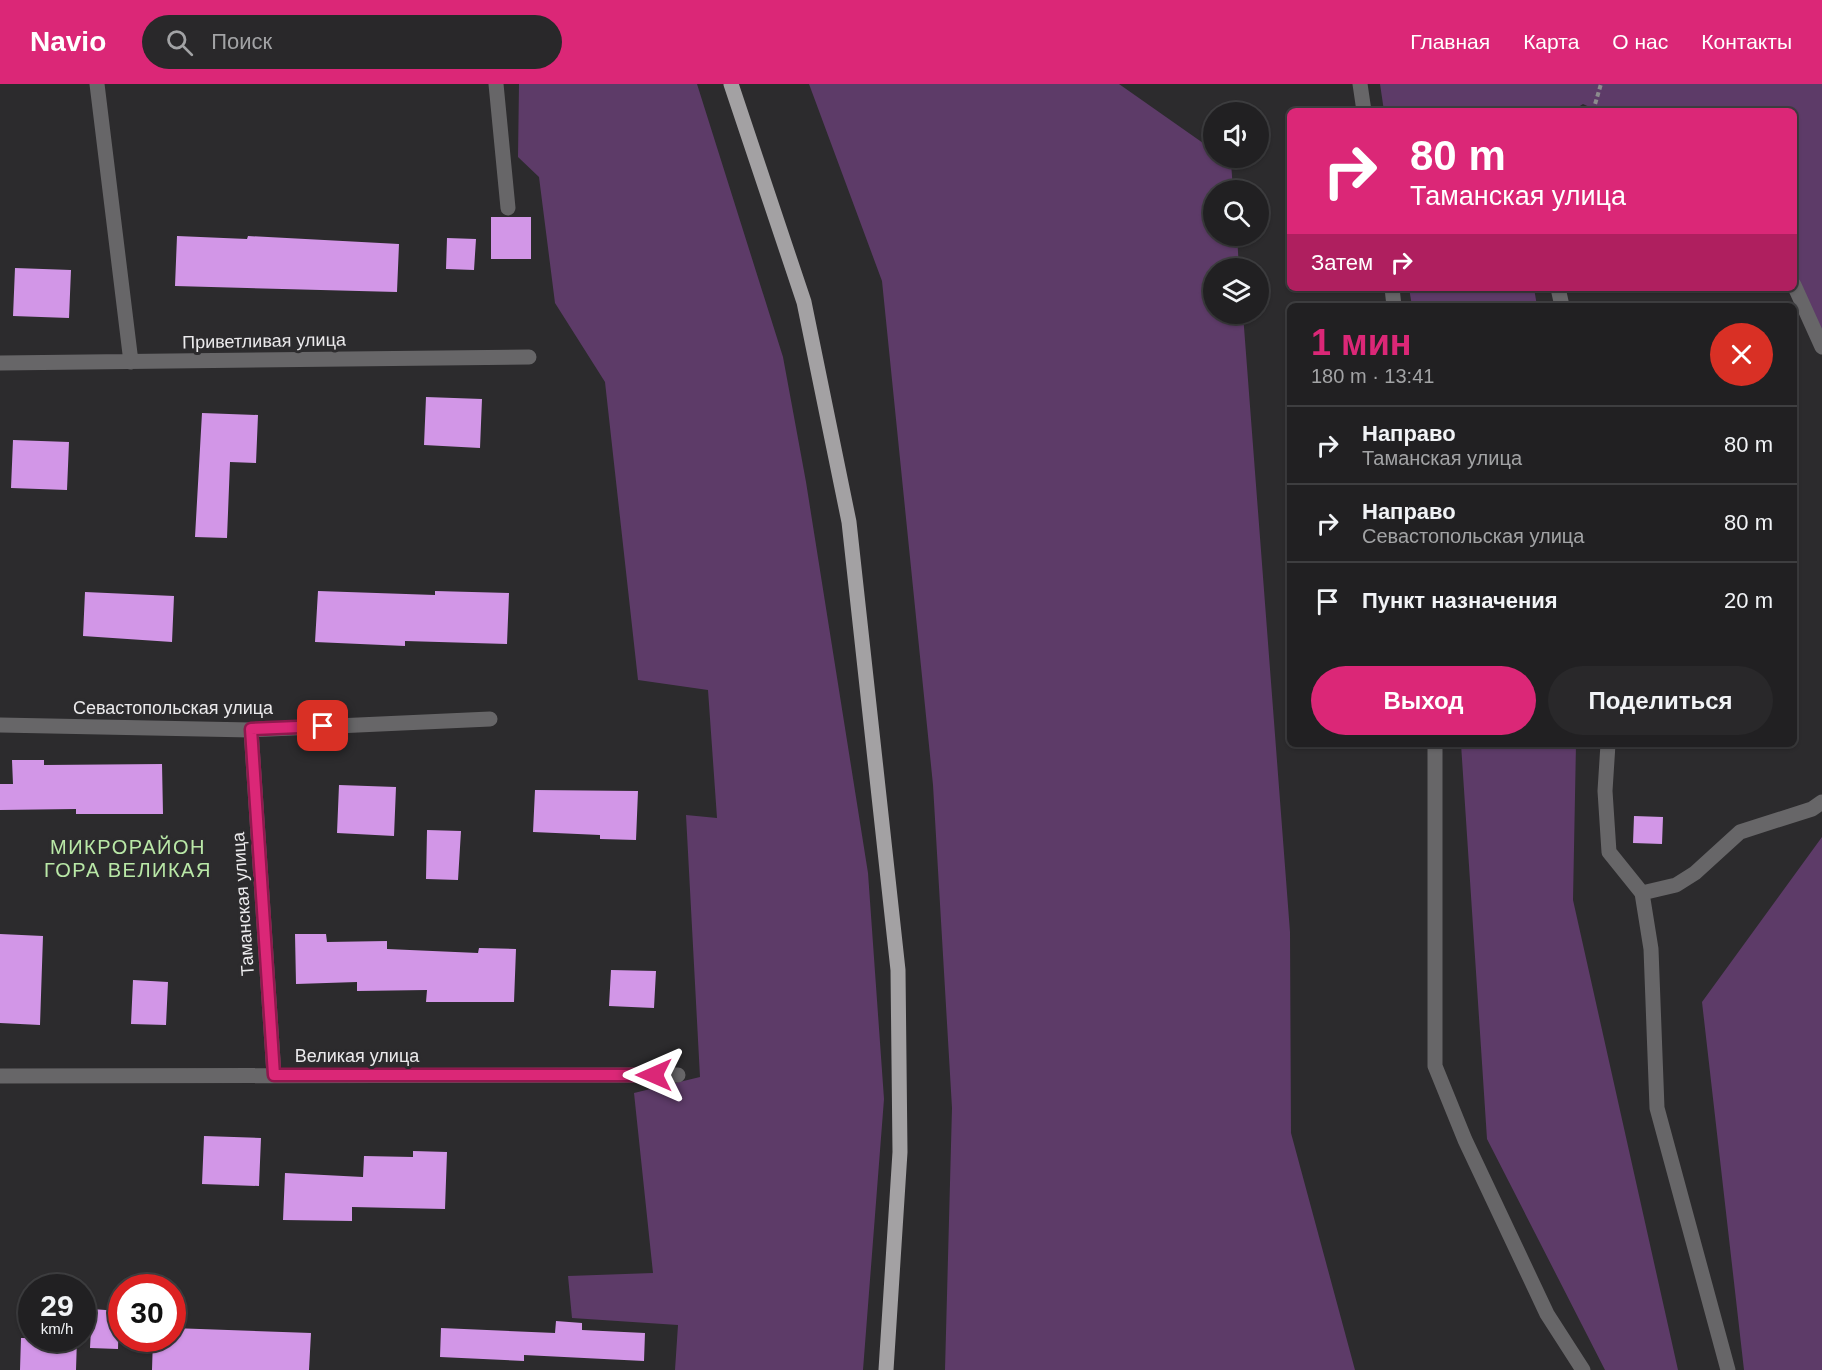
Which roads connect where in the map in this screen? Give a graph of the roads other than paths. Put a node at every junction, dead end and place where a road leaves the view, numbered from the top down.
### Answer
1 (97, 84) edge
2 (496, 84) edge
3 (731, 84) edge
4 (1359, 84) edge
5 (1363, 108) edge
6 (508, 208) dead end
7 (1797, 291) edge
8 (1822, 347) edge
9 (529, 357) dead end
10 (131, 362) junction
11 (0, 363) edge
12 (490, 719) dead end
13 (0, 725) edge
14 (251, 729) junction
15 (1435, 747) edge
16 (1608, 747) edge
17 (1822, 802) edge
18 (1642, 892) junction
19 (274, 1075) junction
20 (678, 1075) dead end
21 (0, 1076) edge
22 (886, 1370) edge
23 (1582, 1370) edge
24 (1728, 1370) edge

1 - 10 street
2 - 6 street
3 - 22 main road
4 - 5 street
7 - 8 street
9 - 10 street, Приветливая улица
10 - 11 street, Приветливая улица
12 - 14 street, Севастопольская улица
13 - 14 street, Севастопольская улица
14 - 19 street, Таманская улица
15 - 23 street
16 - 18 street
17 - 18 street
18 - 24 street
19 - 20 street, Великая улица
19 - 21 street, Великая улица

